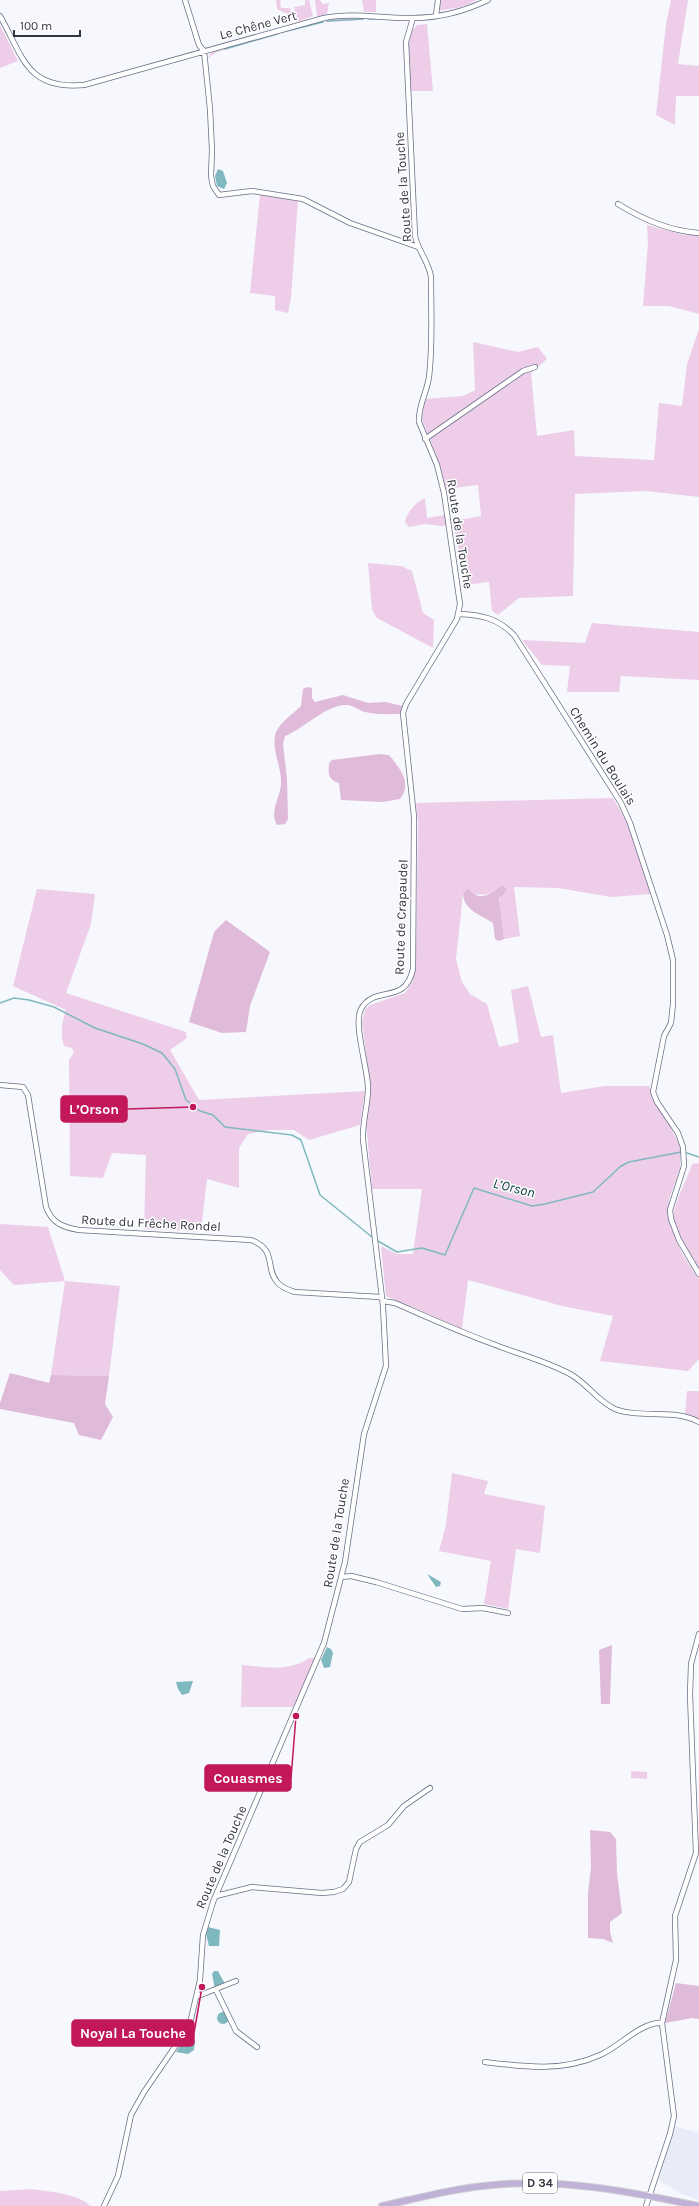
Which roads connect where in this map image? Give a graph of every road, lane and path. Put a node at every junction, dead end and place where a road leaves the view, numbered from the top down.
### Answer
1 (185, 0) edge
2 (438, 0) edge
3 (488, 0) edge
4 (436, 15) junction
5 (0, 16) edge
6 (413, 18) junction
7 (204, 52) junction
8 (618, 204) dead end
9 (699, 233) edge
10 (418, 247) junction
11 (535, 367) dead end
12 (425, 439) junction
13 (459, 614) junction
14 (0, 1085) edge
15 (699, 1274) edge
16 (382, 1299) junction
17 (699, 1422) edge
18 (342, 1577) junction
19 (508, 1613) dead end
20 (699, 1634) edge
21 (430, 1788) dead end
22 (216, 1896) junction
23 (236, 1980) dead end
24 (216, 1990) junction
25 (198, 1996) junction
26 (662, 2023) junction
27 (257, 2047) dead end
28 (485, 2062) dead end
29 (649, 2196) junction
30 (104, 2206) edge
31 (382, 2206) edge
32 (646, 2206) edge
33 (699, 2206) edge

1 - 7 street
2 - 4 street
3 - 4 street
4 - 6 street
5 - 7 street, Le Chêne Vert
6 - 7 street, Le Chêne Vert
6 - 10 street, Route de la Touche
7 - 10 street
8 - 9 street
10 - 12 street, Route de la Touche
11 - 12 street
12 - 13 street, Route de la Touche
13 - 15 street, Chemin du Boulais
13 - 16 street, Route de Crapaudel
14 - 16 street, Route du Frêche Rondel
16 - 17 street, Route du Frêche Rondel
16 - 18 street, Route de la Touche
18 - 19 street
18 - 22 street, Route de la Touche
20 - 26 street
21 - 22 street
22 - 25 street, Route de la Touche
23 - 24 street
24 - 25 street
24 - 27 street
25 - 30 street, Route de la Touche
26 - 28 street
26 - 29 street
29 - 31 main road, D 34
29 - 32 street
29 - 33 main road, D 34

